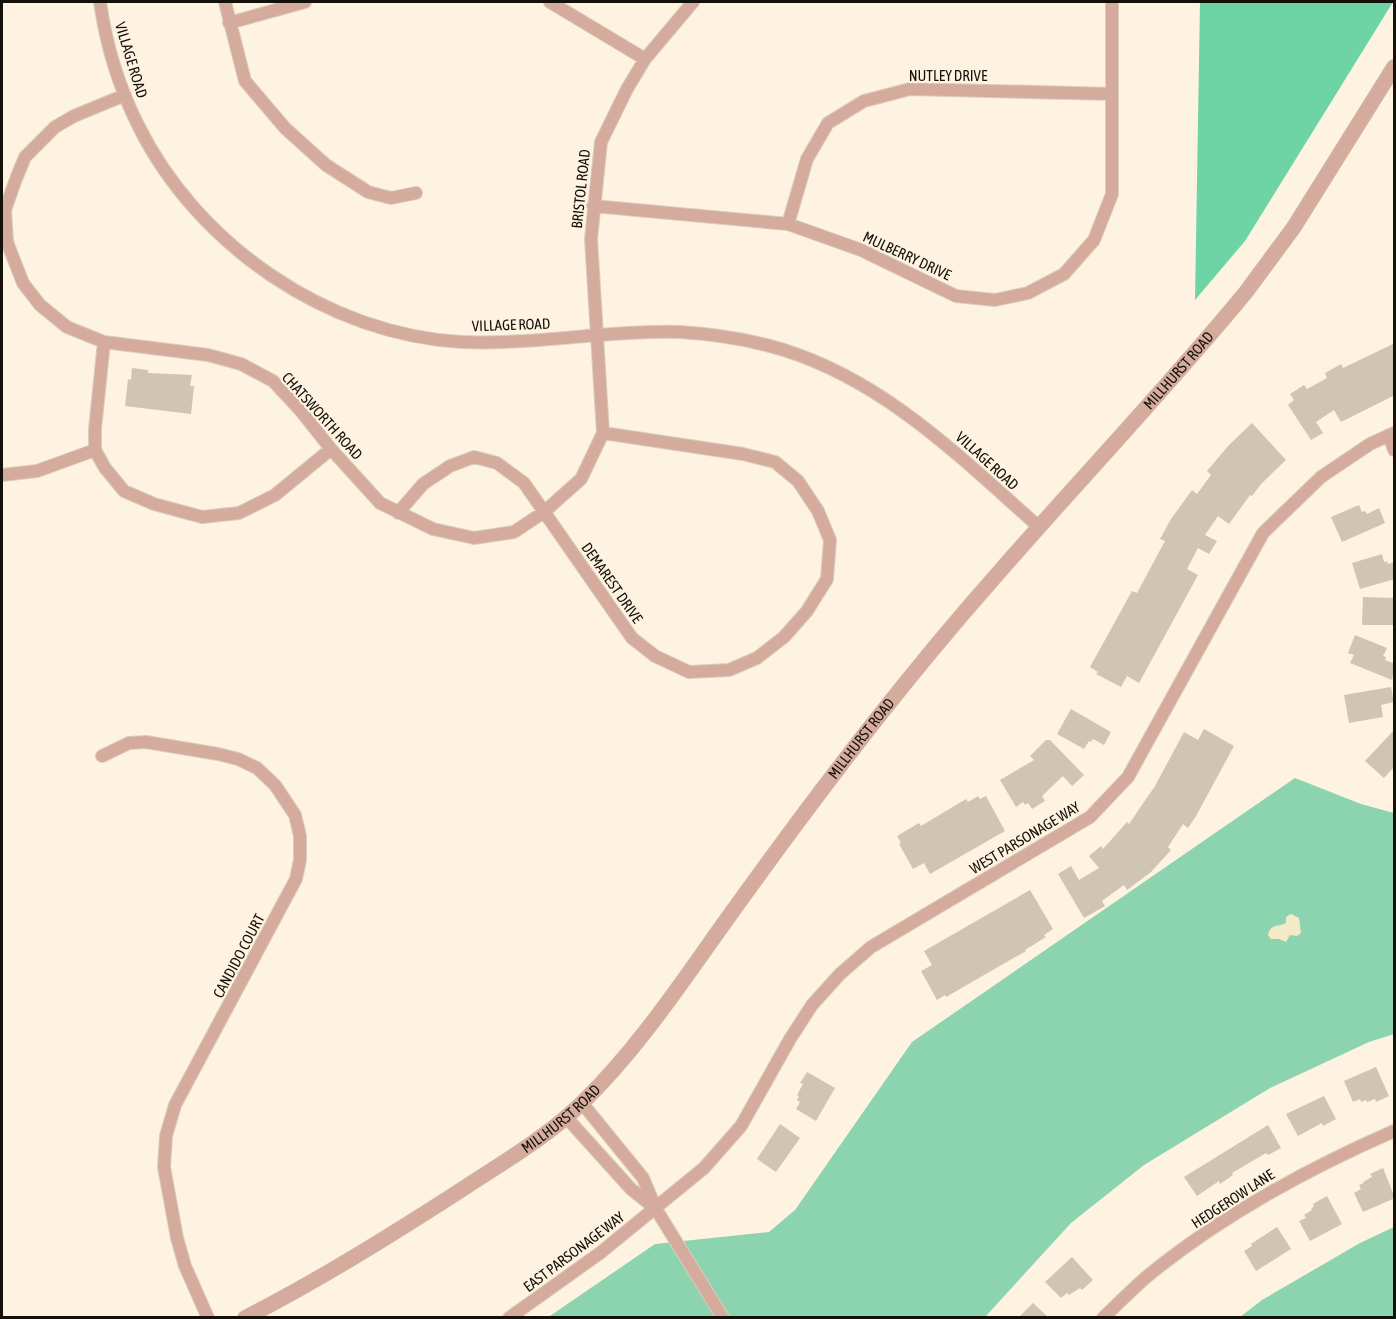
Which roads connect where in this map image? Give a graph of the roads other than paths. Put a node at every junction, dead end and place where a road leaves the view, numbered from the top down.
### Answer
1 (100, 2) edge
2 (225, 2) edge
3 (305, 2) edge
4 (550, 2) edge
5 (693, 2) edge
6 (1112, 2) edge
7 (229, 22) junction
8 (645, 59) junction
9 (1395, 67) edge
10 (1112, 94) junction
11 (125, 95) junction
12 (416, 193) dead end
13 (593, 206) junction
14 (3, 210) edge
15 (788, 224) junction
16 (596, 335) junction
17 (104, 342) junction
18 (603, 433) junction
19 (1392, 434) edge
20 (331, 449) junction
21 (95, 450) junction
22 (1395, 450) edge
23 (2, 475) edge
24 (544, 512) junction
25 (398, 513) junction
26 (1039, 527) junction
27 (102, 756) dead end
28 (582, 1103) junction
29 (566, 1117) junction
30 (1395, 1131) edge
31 (656, 1209) junction
32 (208, 1317) edge
33 (245, 1317) edge
34 (509, 1317) edge
35 (723, 1317) edge
36 (1103, 1317) edge

1 - 11 street, VILLAGE ROAD
2 - 7 street
3 - 7 street
4 - 8 street
5 - 8 street, BRISTOL ROAD
6 - 10 street, MULBERRY DRIVE
7 - 12 street
8 - 13 street, BRISTOL ROAD
9 - 26 street, MILLHURST ROAD
10 - 15 street, NUTLEY DRIVE
10 - 15 street, MULBERRY DRIVE
11 - 14 street, CHATSWORTH ROAD
11 - 16 street, VILLAGE ROAD
13 - 15 street, MULBERRY DRIVE
13 - 16 street, BRISTOL ROAD
14 - 17 street, CHATSWORTH ROAD
16 - 18 street, CHATSWORTH ROAD
16 - 26 street, VILLAGE ROAD
17 - 20 street, CHATSWORTH ROAD
17 - 21 street
18 - 24 street, CHATSWORTH ROAD
18 - 24 street, DEMAREST DRIVE
19 - 22 street
19 - 31 street, WEST PARSONAGE WAY
20 - 21 street
20 - 25 street, CHATSWORTH ROAD
21 - 23 street
24 - 25 street, CHATSWORTH ROAD
24 - 25 street, DEMAREST DRIVE
26 - 28 street, MILLHURST ROAD
27 - 32 street, CANDIDO COURT
28 - 29 street, MILLHURST ROAD
28 - 31 street
29 - 31 street
29 - 33 street, MILLHURST ROAD
30 - 36 street, HEDGEROW LANE
31 - 34 street, EAST PARSONAGE WAY
31 - 35 street

